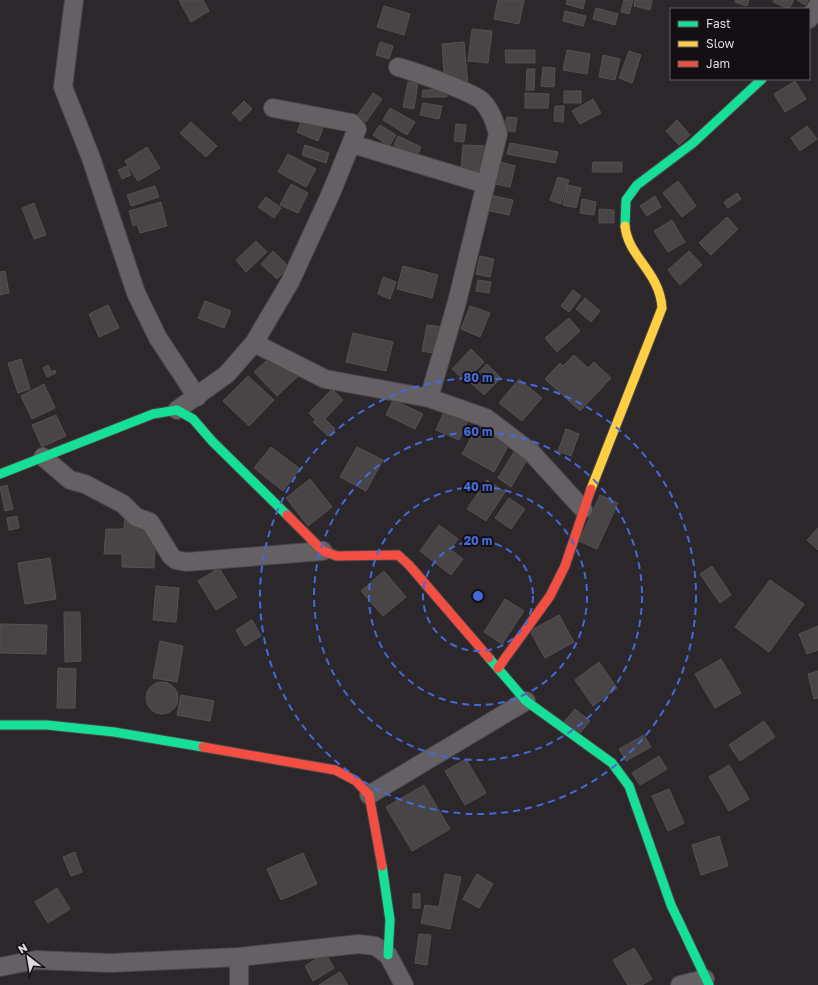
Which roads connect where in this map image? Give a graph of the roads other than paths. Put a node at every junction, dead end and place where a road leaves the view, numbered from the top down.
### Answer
1 (74, 0) edge
2 (818, 6) edge
3 (810, 18) edge
4 (398, 67) dead end
5 (761, 80) edge
6 (274, 108) dead end
7 (352, 144) junction
8 (485, 184) junction
9 (254, 343) junction
10 (197, 397) junction
11 (429, 398) junction
12 (177, 410) junction
13 (42, 457) junction
14 (0, 474) edge
15 (583, 509) junction
16 (323, 551) junction
17 (498, 668) junction
18 (526, 701) junction
19 (0, 725) edge
20 (369, 796) junction
21 (388, 955) junction
22 (240, 957) junction
23 (0, 967) edge
24 (707, 982) edge
25 (239, 985) edge
26 (404, 985) edge
27 (680, 985) edge

1 - 10 street
2 - 3 street
4 - 8 street
5 - 15 street
6 - 7 street
7 - 8 street
7 - 9 street
8 - 11 street
9 - 10 street
9 - 11 street
10 - 12 street
11 - 15 street
12 - 13 street
12 - 16 street
13 - 14 street
13 - 16 street
15 - 17 street
16 - 17 street
17 - 18 street
18 - 20 street
18 - 24 street
19 - 20 street
20 - 21 street
21 - 22 street
21 - 26 street
22 - 23 street
22 - 25 street
24 - 27 street

